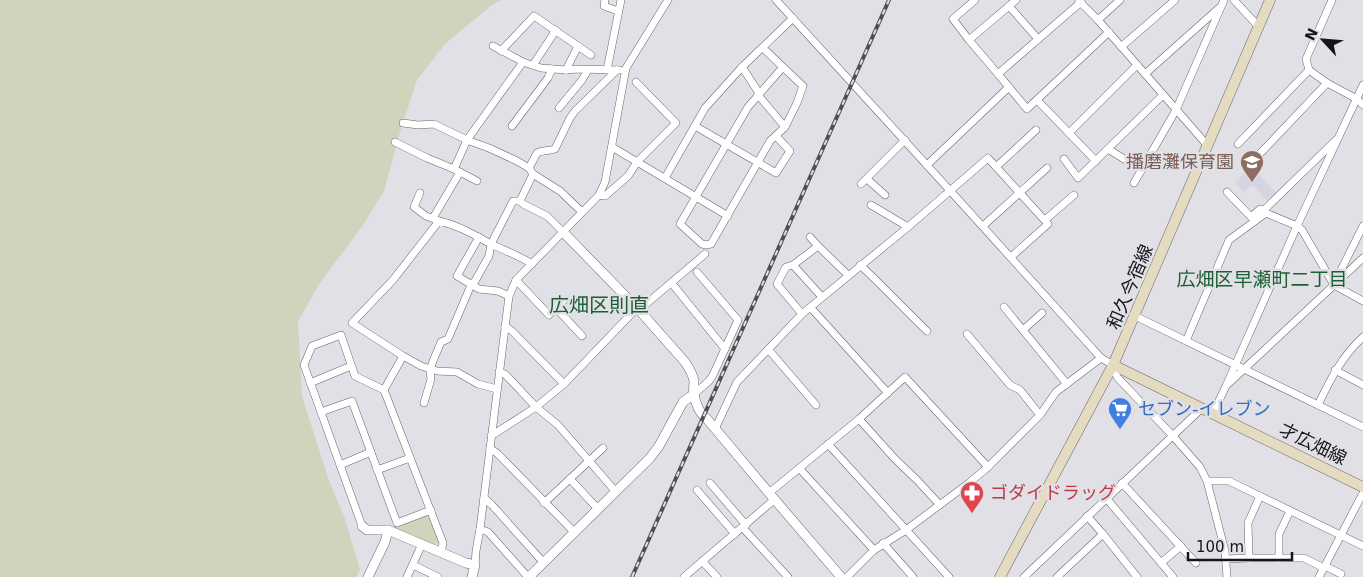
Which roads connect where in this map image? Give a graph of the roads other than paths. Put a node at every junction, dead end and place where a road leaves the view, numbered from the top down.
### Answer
1 (604, 0) edge
2 (621, 0) edge
3 (668, 0) edge
4 (776, 0) edge
5 (975, 0) edge
6 (1016, 0) edge
7 (1120, 0) edge
8 (1175, 0) edge
9 (1234, 0) edge
10 (1270, 0) edge
11 (1332, 0) edge
12 (1080, 1) edge
13 (1223, 3) edge
14 (1009, 6) junction
15 (618, 11) junction
16 (793, 18) junction
17 (1098, 20) junction
18 (1259, 27) junction
19 (556, 30) junction
20 (1109, 32) junction
21 (1038, 39) junction
22 (969, 40) junction
23 (493, 46) dead end
24 (578, 46) junction
25 (1121, 47) junction
26 (763, 48) junction
27 (501, 51) junction
28 (591, 55) dead end
29 (523, 62) junction
30 (532, 64) junction
31 (1137, 65) junction
32 (742, 67) junction
33 (783, 67) junction
34 (626, 68) junction
35 (552, 69) junction
36 (566, 70) junction
37 (588, 70) junction
38 (607, 70) junction
39 (617, 70) junction
40 (1309, 70) junction
41 (998, 74) junction
42 (1145, 74) junction
43 (636, 82) dead end
44 (1328, 83) junction
45 (1363, 85) edge
46 (1009, 88) junction
47 (1164, 95) junction
48 (759, 96) junction
49 (1357, 99) junction
50 (1037, 100) junction
51 (564, 102) junction
52 (1363, 105) edge
53 (559, 108) dead end
54 (1176, 110) junction
55 (575, 111) junction
56 (403, 123) dead end
57 (512, 126) dead end
58 (695, 126) junction
59 (785, 127) junction
60 (1036, 130) dead end
61 (1069, 133) junction
62 (776, 136) junction
63 (1339, 136) junction
64 (467, 140) junction
65 (905, 140) junction
66 (395, 142) dead end
67 (727, 143) junction
68 (1238, 144) dead end
69 (1208, 146) junction
70 (612, 147) junction
71 (1108, 149) junction
72 (1064, 159) dead end
73 (1096, 161) junction
74 (1253, 161) dead end
75 (637, 162) junction
76 (758, 162) junction
77 (927, 165) junction
78 (996, 167) junction
79 (1047, 168) dead end
80 (457, 170) junction
81 (1142, 170) junction
82 (531, 171) junction
83 (665, 178) junction
84 (867, 178) junction
85 (477, 181) dead end
86 (1134, 183) dead end
87 (862, 184) dead end
88 (950, 190) junction
89 (1227, 192) dead end
90 (420, 193) dead end
91 (1020, 193) junction
92 (599, 195) junction
93 (886, 195) dead end
94 (1074, 195) dead end
95 (696, 197) junction
96 (520, 201) junction
97 (870, 205) dead end
98 (582, 212) junction
99 (1265, 212) junction
100 (728, 216) junction
101 (436, 220) junction
102 (1045, 220) junction
103 (983, 226) junction
104 (1297, 226) junction
105 (1363, 226) edge
106 (908, 227) junction
107 (563, 232) junction
108 (479, 237) junction
109 (810, 237) dead end
110 (491, 244) junction
111 (818, 246) junction
112 (705, 254) dead end
113 (1011, 257) junction
114 (1363, 258) edge
115 (532, 264) junction
116 (793, 265) junction
117 (860, 265) junction
118 (697, 272) dead end
119 (848, 275) junction
120 (516, 280) junction
121 (471, 285) junction
122 (1334, 285) junction
123 (674, 286) dead end
124 (509, 296) junction
125 (822, 296) junction
126 (564, 300) dead end
127 (1363, 301) edge
128 (1004, 307) dead end
129 (556, 308) junction
130 (811, 308) junction
131 (638, 309) junction
132 (1042, 313) dead end
133 (802, 314) junction
134 (1135, 316) junction
135 (505, 326) junction
136 (1023, 330) junction
137 (927, 331) dead end
138 (967, 334) dead end
139 (582, 336) dead end
140 (1363, 337) edge
141 (1186, 341) junction
142 (725, 349) junction
143 (768, 349) junction
144 (403, 356) junction
145 (1102, 358) junction
146 (1113, 365) junction
147 (1235, 365) junction
148 (351, 366) junction
149 (1245, 369) junction
150 (430, 370) junction
151 (1335, 370) junction
152 (499, 372) junction
153 (310, 383) junction
154 (564, 384) junction
155 (1067, 384) junction
156 (1363, 385) edge
157 (1226, 386) junction
158 (496, 389) junction
159 (384, 390) junction
160 (888, 393) junction
161 (694, 394) junction
162 (424, 403) dead end
163 (816, 405) dead end
164 (1318, 405) junction
165 (536, 407) junction
166 (1202, 408) junction
167 (321, 412) junction
168 (1212, 413) junction
169 (1040, 415) junction
170 (859, 419) junction
171 (1363, 427) edge
172 (715, 429) junction
173 (1172, 435) junction
174 (491, 436) junction
175 (828, 444) junction
176 (490, 448) junction
177 (603, 448) dead end
178 (371, 452) junction
179 (410, 458) junction
180 (588, 462) junction
181 (340, 465) junction
182 (799, 468) junction
183 (988, 468) junction
184 (377, 470) junction
185 (570, 479) junction
186 (1207, 481) junction
187 (710, 483) dead end
188 (1122, 483) junction
189 (1363, 486) edge
190 (697, 490) dead end
191 (616, 492) junction
192 (1363, 493) edge
193 (772, 496) junction
194 (1260, 496) junction
195 (484, 498) junction
196 (1106, 498) junction
197 (544, 503) junction
198 (940, 504) junction
199 (598, 509) junction
200 (431, 510) junction
201 (1290, 511) junction
202 (1087, 516) junction
203 (362, 526) joint
204 (745, 526) junction
205 (480, 529) junction
206 (388, 530) junction
207 (906, 530) junction
208 (574, 532) junction
209 (735, 534) junction
210 (1103, 534) junction
211 (1341, 536) junction
212 (883, 543) junction
213 (422, 544) junction
214 (1180, 546) junction
215 (1363, 546) edge
216 (874, 550) junction
217 (441, 553) junction
218 (1249, 558) junction
219 (1279, 558) junction
220 (1226, 560) junction
221 (702, 561) junction
222 (544, 562) junction
223 (1196, 562) dead end
224 (1161, 563) junction
225 (413, 565) junction
226 (475, 565) junction
227 (1324, 567) junction
228 (1342, 574) dead end
229 (368, 577) edge
230 (407, 577) edge
231 (438, 577) edge
232 (472, 577) edge
233 (528, 577) edge
234 (684, 577) edge
235 (717, 577) edge
236 (788, 577) edge
237 (841, 577) edge
238 (847, 577) edge
239 (913, 577) edge
240 (949, 577) edge
241 (1000, 577) edge
242 (1024, 577) edge
243 (1057, 577) edge
244 (1137, 577) edge
245 (1173, 577) edge
246 (1227, 577) edge
247 (1319, 577) edge

1 - 15 street
2 - 15 street
3 - 34 street
4 - 16 street
5 - 22 street
6 - 14 street
7 - 17 street
8 - 25 street
9 - 18 street
10 - 18 main road, 和久今宿線
11 - 40 street
12 - 17 street
12 - 21 street
13 - 42 street
13 - 54 street
14 - 21 street
14 - 22 street
15 - 38 street
16 - 26 street
16 - 65 street
17 - 20 street
18 - 69 main road, 和久今宿線
19 - 24 street
19 - 27 street
19 - 30 street
20 - 25 street
20 - 50 street
21 - 41 street
22 - 41 street
23 - 27 street
24 - 28 street
24 - 36 street
25 - 31 street
26 - 32 street
26 - 33 street
27 - 29 street
29 - 30 street
29 - 64 street
30 - 35 street
31 - 42 street
31 - 61 street
32 - 48 street
32 - 58 street
33 - 48 street
33 - 59 street
34 - 39 street
34 - 70 street
35 - 36 street
35 - 57 street
36 - 37 street
37 - 38 street
37 - 51 street
38 - 39 street
39 - 55 street
40 - 44 street
40 - 68 street
41 - 46 street
42 - 47 street
43 - 75 street
44 - 49 street
44 - 74 street
45 - 49 street
46 - 50 street
46 - 77 street
47 - 54 street
47 - 71 street
48 - 59 street
48 - 67 street
49 - 52 street
49 - 63 street
50 - 61 street
51 - 53 street
51 - 55 street
54 - 69 street
54 - 81 street
55 - 82 street
56 - 64 street
58 - 67 street
58 - 83 street
59 - 62 street
60 - 78 street
61 - 73 street
62 - 76 street
62 - 76 street
63 - 99 street
63 - 104 street
64 - 80 street
64 - 82 street
65 - 77 street
65 - 84 street
66 - 80 street
67 - 76 street
67 - 95 street
69 - 134 main road, 和久今宿線
70 - 75 street
70 - 92 street
71 - 73 street
71 - 81 street
72 - 73 street
75 - 83 street
75 - 92 street
76 - 100 street
77 - 88 street
78 - 88 street
78 - 91 street
79 - 91 street
80 - 85 street
80 - 101 street
81 - 86 street
82 - 96 street
82 - 98 street
83 - 95 street
84 - 87 street
84 - 93 street
88 - 103 street
88 - 106 street
89 - 99 street
90 - 101 street
91 - 102 street
91 - 103 street
92 - 98 street
94 - 102 street
95 - 100 street
95 - 100 street
96 - 107 street
96 - 110 street
97 - 106 street
98 - 107 street
99 - 104 street
99 - 141 street
101 - 108 street
101 - 144 street
102 - 113 street
103 - 113 street
104 - 122 street
104 - 147 street
105 - 122 street
106 - 117 street
107 - 115 street
107 - 131 street
108 - 110 street
108 - 121 street
109 - 111 street
110 - 115 street
110 - 121 street
111 - 116 street
111 - 119 street
112 - 131 street
113 - 145 street
114 - 122 street
115 - 120 street
116 - 125 street
116 - 133 street
117 - 119 street
117 - 137 street
118 - 142 street
119 - 125 street
120 - 124 street
120 - 129 street
121 - 124 street
121 - 150 street
122 - 127 street
122 - 149 street
123 - 142 street
124 - 135 street
125 - 130 street
126 - 129 street
128 - 136 street
129 - 139 street
130 - 133 street
130 - 160 street
131 - 154 street
131 - 161 street
132 - 136 street
133 - 143 street
134 - 141 street
134 - 146 main road, 和久今宿線
135 - 152 street
135 - 154 street
136 - 155 street
138 - 169 street
140 - 151 street
141 - 147 street
142 - 161 street
143 - 163 street
143 - 172 street
144 - 150 street
144 - 159 street
145 - 146 street
145 - 155 street
146 - 166 main road, 才広畑線
146 - 173 street
146 - 241 main road, 和久今宿線
147 - 149 street
147 - 157 street
148 - 153 street
148 - 153 street
148 - 159 street
149 - 157 street
149 - 164 street
150 - 158 street
150 - 162 street
151 - 156 street
151 - 164 street
152 - 158 street
152 - 165 street
153 - 167 street
154 - 165 street
155 - 169 street
157 - 168 street
158 - 174 street
159 - 179 street
160 - 170 street
160 - 183 street
161 - 172 street
161 - 191 street
164 - 171 street
165 - 174 street
165 - 180 street
166 - 168 main road, 才広畑線
166 - 173 street
167 - 178 street
167 - 181 street
168 - 189 main road, 才広畑線
169 - 183 street
170 - 175 street
170 - 198 street
172 - 193 street
173 - 186 street
173 - 188 street
174 - 176 street
175 - 182 street
175 - 207 street
176 - 195 street
176 - 197 street
177 - 180 street
178 - 181 street
178 - 184 street
179 - 184 street
179 - 200 street
180 - 185 street
180 - 191 street
181 - 203 street
182 - 193 street
182 - 216 street
183 - 198 street
184 - 200 street
185 - 197 street
185 - 199 street
186 - 194 street
186 - 220 street
187 - 204 street
188 - 196 street
188 - 214 street
190 - 209 street
191 - 199 street
192 - 211 street
193 - 204 street
193 - 237 street
194 - 201 street
194 - 218 street
195 - 205 street
195 - 222 street
196 - 202 street
196 - 224 street
197 - 208 street
198 - 207 street
199 - 208 street
200 - 217 street
201 - 211 street
201 - 219 street
202 - 210 street
202 - 242 street
203 - 206 street
204 - 209 street
204 - 236 street
205 - 226 street
205 - 233 street
206 - 213 street
206 - 229 street
207 - 212 street
207 - 240 street
208 - 222 street
209 - 221 street
210 - 243 street
210 - 244 street
211 - 215 street
211 - 227 street
212 - 216 street
212 - 239 street
213 - 217 street
213 - 225 street
214 - 223 street
214 - 224 street
216 - 238 street
217 - 226 street
218 - 219 street
218 - 220 street
219 - 227 street
220 - 246 street
221 - 234 street
221 - 235 street
222 - 233 street
224 - 245 street
225 - 230 street
225 - 231 street
226 - 232 street
227 - 228 street
227 - 247 street

